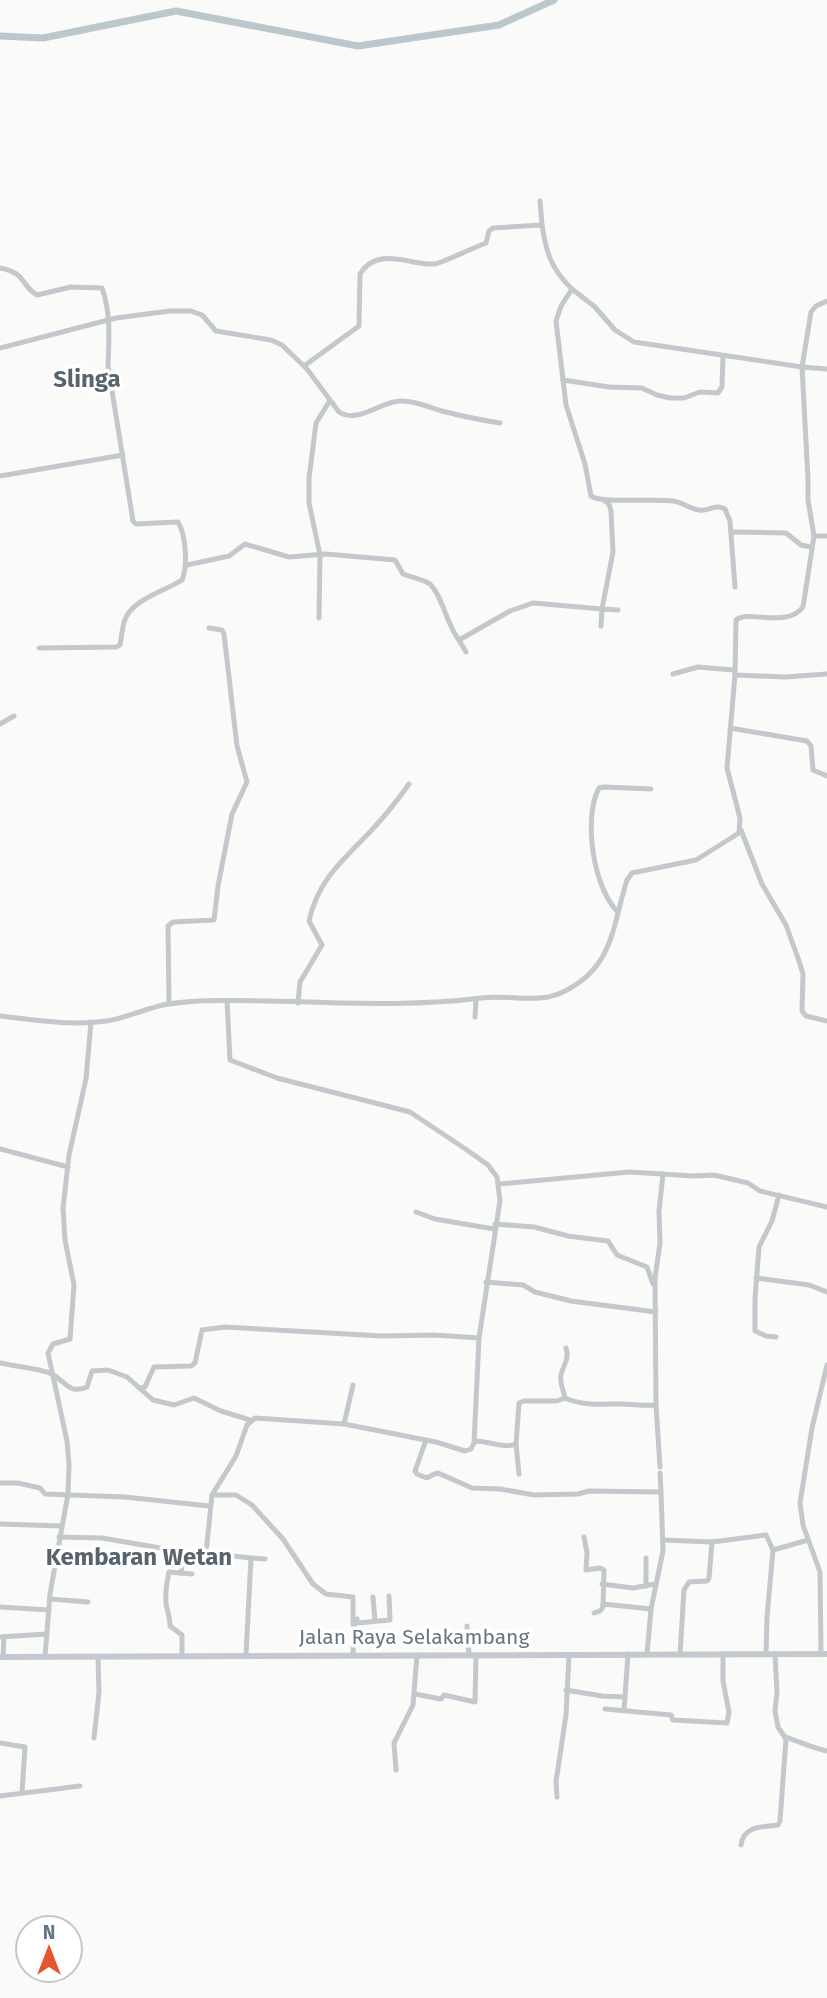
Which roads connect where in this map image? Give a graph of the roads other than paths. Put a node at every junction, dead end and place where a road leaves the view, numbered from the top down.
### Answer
1 (540, 201) dead end
2 (542, 225) junction
3 (0, 268) edge
4 (572, 289) junction
5 (827, 301) edge
6 (108, 320) junction
7 (0, 348) edge
8 (723, 356) junction
9 (304, 366) junction
10 (802, 368) junction
11 (827, 369) edge
12 (563, 380) junction
13 (329, 402) junction
14 (500, 423) dead end
15 (123, 455) junction
16 (0, 476) edge
17 (605, 501) junction
18 (731, 532) junction
19 (814, 536) junction
20 (827, 536) edge
21 (811, 547) junction
22 (320, 555) junction
23 (187, 565) junction
24 (735, 587) dead end
25 (602, 609) junction
26 (618, 610) dead end
27 (319, 618) dead end
28 (601, 626) dead end
29 (209, 628) dead end
30 (459, 639) junction
31 (39, 648) dead end
32 (466, 652) dead end
33 (734, 673) junction
34 (673, 674) dead end
35 (827, 674) edge
36 (14, 716) dead end
37 (0, 724) edge
38 (730, 728) junction
39 (827, 776) edge
40 (409, 784) dead end
41 (651, 789) dead end
42 (741, 830) junction
43 (618, 912) junction
44 (476, 999) junction
45 (227, 1001) junction
46 (298, 1003) junction
47 (169, 1004) junction
48 (0, 1016) edge
49 (475, 1017) dead end
50 (827, 1021) edge
51 (91, 1022) junction
52 (0, 1149) edge
53 (68, 1167) junction
54 (663, 1174) junction
55 (499, 1184) junction
56 (779, 1195) junction
57 (827, 1207) edge
58 (416, 1212) dead end
59 (495, 1227) junction
60 (756, 1278) junction
61 (486, 1282) junction
62 (655, 1286) junction
63 (827, 1292) edge
64 (656, 1312) junction
65 (776, 1337) dead end
66 (478, 1338) junction
67 (566, 1348) dead end
68 (0, 1363) edge
69 (827, 1365) edge
70 (52, 1374) junction
71 (353, 1385) dead end
72 (139, 1388) junction
73 (563, 1399) junction
74 (656, 1405) junction
75 (250, 1420) junction
76 (344, 1424) junction
77 (426, 1440) junction
78 (475, 1441) junction
79 (516, 1444) junction
80 (519, 1474) dead end
81 (0, 1483) edge
82 (661, 1492) junction
83 (68, 1494) junction
84 (212, 1495) junction
85 (209, 1506) junction
86 (0, 1524) edge
87 (61, 1526) junction
88 (59, 1537) junction
89 (584, 1537) dead end
90 (663, 1540) junction
91 (808, 1540) junction
92 (712, 1542) junction
93 (773, 1550) junction
94 (184, 1552) junction
95 (206, 1553) junction
96 (251, 1558) junction
97 (646, 1558) dead end
98 (265, 1559) dead end
99 (820, 1572) junction
100 (827, 1572) edge
101 (181, 1573) junction
102 (192, 1574) dead end
103 (602, 1584) junction
104 (655, 1584) junction
105 (646, 1586) junction
106 (389, 1596) dead end
107 (373, 1597) dead end
108 (356, 1598) dead end
109 (50, 1599) junction
110 (88, 1602) dead end
111 (603, 1604) junction
112 (0, 1607) edge
113 (49, 1609) junction
114 (651, 1609) junction
115 (594, 1614) dead end
116 (375, 1621) junction
117 (355, 1623) junction
118 (467, 1626) dead end
119 (47, 1634) junction
120 (2, 1637) edge
121 (246, 1654) junction
122 (628, 1654) junction
123 (648, 1654) junction
124 (680, 1654) junction
125 (723, 1654) junction
126 (766, 1654) junction
127 (775, 1654) junction
128 (824, 1654) edge
129 (354, 1655) junction
130 (417, 1655) junction
131 (473, 1655) junction
132 (569, 1655) junction
133 (182, 1656) junction
134 (2, 1657) edge
135 (46, 1657) junction
136 (98, 1657) junction
137 (566, 1690) junction
138 (415, 1694) junction
139 (625, 1697) junction
140 (605, 1709) dead end
141 (624, 1711) junction
142 (786, 1737) junction
143 (94, 1738) dead end
144 (0, 1743) edge
145 (827, 1751) edge
146 (396, 1770) dead end
147 (80, 1786) dead end
148 (22, 1793) junction
149 (0, 1796) edge
150 (557, 1797) dead end
151 (741, 1845) dead end

1 - 2 street
2 - 4 street
2 - 9 street
3 - 6 street
4 - 8 street
4 - 12 street
5 - 10 street
6 - 7 street
6 - 9 street
6 - 15 street
8 - 10 street
8 - 12 street
9 - 13 street
10 - 11 street
10 - 19 street
12 - 17 street
13 - 14 street
13 - 22 street
15 - 16 street
15 - 23 street
17 - 18 street
17 - 25 street
18 - 21 street
18 - 24 street
19 - 20 street
19 - 21 street
21 - 33 street
22 - 23 street
22 - 27 street
22 - 30 street
23 - 31 street
25 - 26 street
25 - 28 street
25 - 30 street
29 - 47 street
30 - 32 street
33 - 34 street
33 - 35 street
33 - 38 street
36 - 37 street
38 - 39 street
38 - 42 street
40 - 46 street
41 - 43 street
42 - 43 street
42 - 50 street
43 - 44 street
44 - 46 street
44 - 49 street
45 - 46 street
45 - 47 street
45 - 55 street
47 - 51 street
48 - 51 street
51 - 53 street
52 - 53 street
53 - 70 street
54 - 55 street
54 - 56 street
54 - 62 street
55 - 59 street
56 - 57 street
56 - 60 street
58 - 59 street
59 - 61 street
59 - 62 street
60 - 63 street
60 - 65 street
61 - 64 street
61 - 66 street
62 - 64 street
64 - 74 street
66 - 72 street
66 - 78 street
67 - 73 street
68 - 70 street
69 - 91 street
70 - 72 street
70 - 83 street
71 - 76 street
72 - 75 street
73 - 74 street
73 - 79 street
74 - 82 street
75 - 76 street
75 - 84 street
76 - 77 street
77 - 78 street
77 - 82 street
78 - 79 street
79 - 80 street
81 - 83 street
82 - 90 street
83 - 85 street
83 - 87 street
84 - 85 street
84 - 117 street
85 - 95 street
86 - 87 street
87 - 88 street
88 - 94 street
88 - 109 street
89 - 103 street
90 - 92 street
90 - 104 street
91 - 93 street
91 - 99 street
92 - 93 street
92 - 124 street
93 - 126 street
94 - 95 street
94 - 101 street
95 - 96 street
96 - 98 street
96 - 121 street
97 - 105 street
99 - 100 street
99 - 128 street
101 - 102 street
101 - 133 street
103 - 105 street
103 - 111 street
104 - 105 street
104 - 114 street
106 - 116 street
107 - 116 street
108 - 117 street
109 - 110 street
109 - 113 street
111 - 114 street
111 - 115 street
112 - 113 street
113 - 119 street
114 - 123 street
116 - 117 street
117 - 129 street
118 - 131 street
119 - 120 street
119 - 135 street
120 - 134 street
121 - 129 main road, Jalan Raya Selakambang
121 - 133 main road, Jalan Raya Selakambang
122 - 123 main road, Jalan Raya Selakambang
122 - 132 main road, Jalan Raya Selakambang
122 - 139 street
123 - 124 main road, Jalan Raya Selakambang
124 - 125 main road, Jalan Raya Selakambang
125 - 126 main road, Jalan Raya Selakambang
125 - 141 street
126 - 127 main road, Jalan Raya Selakambang
127 - 128 main road, Jalan Raya Selakambang
127 - 142 street
129 - 130 main road, Jalan Raya Selakambang
130 - 131 main road, Jalan Raya Selakambang
130 - 138 street
131 - 132 main road, Jalan Raya Selakambang
131 - 138 street
132 - 137 street
133 - 136 main road, Jalan Raya Selakambang
134 - 135 main road, Jalan Raya Selakambang
135 - 136 main road, Jalan Raya Selakambang
136 - 143 street
137 - 139 street
137 - 150 street
138 - 146 street
139 - 141 street
140 - 141 street
142 - 145 street
142 - 151 street
144 - 148 street
147 - 148 street
148 - 149 street

